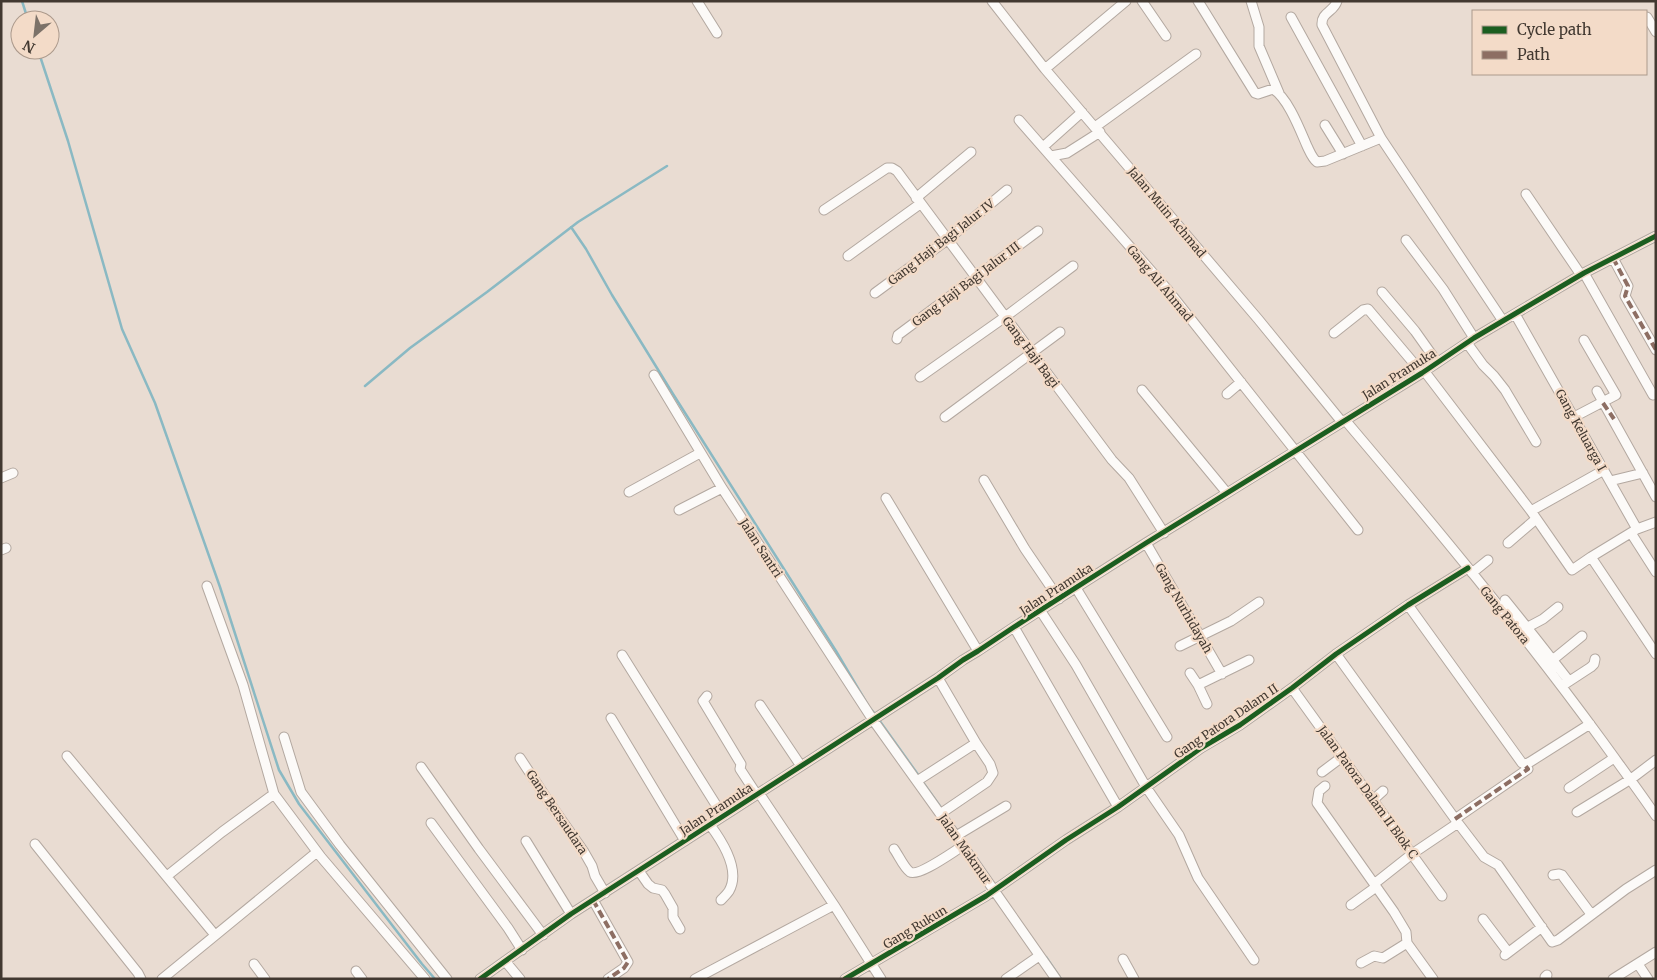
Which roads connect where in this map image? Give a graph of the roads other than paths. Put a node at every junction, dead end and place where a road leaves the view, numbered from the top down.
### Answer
1 (697, 1) edge
2 (992, 1) edge
3 (1126, 1) edge
4 (1142, 1) edge
5 (1198, 1) edge
6 (1251, 1) edge
7 (1337, 1) edge
8 (1291, 17) dead end
9 (1647, 17) dead end
10 (1656, 32) edge
11 (717, 33) dead end
12 (1166, 36) dead end
13 (1196, 54) dead end
14 (1046, 69) junction
15 (1279, 93) junction
16 (1082, 112) junction
17 (1019, 120) dead end
18 (1325, 125) dead end
19 (1097, 130) junction
20 (1380, 138) junction
21 (1362, 146) junction
22 (1043, 147) junction
23 (971, 152) dead end
24 (1343, 154) junction
25 (1051, 156) junction
26 (1007, 190) dead end
27 (1526, 194) dead end
28 (918, 201) junction
29 (824, 210) dead end
30 (1038, 231) dead end
31 (1656, 236) edge
32 (947, 240) junction
33 (1406, 240) dead end
34 (848, 256) dead end
35 (1613, 258) junction
36 (1073, 266) dead end
37 (1582, 274) junction
38 (976, 278) junction
39 (1382, 292) dead end
40 (874, 293) dead end
41 (1515, 314) junction
42 (1005, 317) junction
43 (1502, 321) junction
44 (1060, 332) dead end
45 (1334, 333) dead end
46 (897, 339) dead end
47 (1471, 340) junction
48 (1584, 340) dead end
49 (1656, 350) edge
50 (1032, 353) junction
51 (1437, 362) junction
52 (1423, 372) junction
53 (654, 375) dead end
54 (920, 377) dead end
55 (1241, 382) junction
56 (1142, 390) dead end
57 (1597, 391) dead end
58 (1227, 394) dead end
59 (1653, 395) dead end
60 (1603, 403) junction
61 (945, 417) dead end
62 (1574, 417) junction
63 (1343, 421) junction
64 (1536, 442) dead end
65 (1296, 450) junction
66 (700, 453) junction
67 (1604, 470) junction
68 (13, 473) dead end
69 (1643, 473) junction
70 (1, 478) edge
71 (984, 480) dead end
72 (1610, 481) junction
73 (722, 488) junction
74 (629, 492) dead end
75 (1227, 493) junction
76 (1656, 497) edge
77 (886, 498) dead end
78 (679, 510) dead end
79 (1531, 511) junction
80 (1536, 519) junction
81 (1656, 522) edge
82 (1358, 530) dead end
83 (1634, 531) junction
84 (1164, 532) junction
85 (1146, 543) junction
86 (1508, 543) dead end
87 (1591, 557) junction
88 (1488, 560) dead end
89 (1470, 570) junction
90 (1656, 572) edge
91 (207, 586) dead end
92 (1076, 588) junction
93 (1058, 599) junction
94 (1505, 600) dead end
95 (1260, 602) dead end
96 (1408, 605) junction
97 (1558, 606) dead end
98 (1040, 610) junction
99 (1516, 620) junction
100 (1014, 627) junction
101 (1530, 629) junction
102 (1582, 636) dead end
103 (1201, 637) junction
104 (1523, 637) junction
105 (1180, 646) dead end
106 (978, 651) junction
107 (1336, 654) junction
108 (1656, 654) edge
109 (622, 655) dead end
110 (1595, 659) dead end
111 (1249, 660) dead end
112 (1549, 662) junction
113 (1190, 674) dead end
114 (1222, 674) junction
115 (938, 678) junction
116 (1565, 684) junction
117 (1198, 685) junction
118 (1292, 688) junction
119 (707, 696) dead end
120 (1207, 704) dead end
121 (760, 706) dead end
122 (611, 718) dead end
123 (872, 720) junction
124 (1590, 724) junction
125 (1167, 737) dead end
126 (284, 738) dead end
127 (976, 743) junction
128 (67, 756) dead end
129 (1342, 757) junction
130 (520, 758) dead end
131 (1614, 758) junction
132 (1656, 760) edge
133 (1524, 764) junction
134 (801, 766) junction
135 (422, 767) dead end
136 (1322, 772) dead end
137 (1629, 773) junction
138 (919, 779) junction
139 (1325, 786) dead end
140 (1146, 787) junction
141 (1569, 788) dead end
142 (1384, 791) dead end
143 (274, 794) junction
144 (758, 794) junction
145 (1373, 800) junction
146 (1006, 806) dead end
147 (1118, 808) junction
148 (943, 812) junction
149 (1577, 812) dead end
150 (723, 816) junction
151 (1656, 816) edge
152 (1456, 821) junction
153 (431, 823) dead end
154 (710, 825) junction
155 (959, 834) junction
156 (526, 841) dead end
157 (686, 841) junction
158 (35, 844) dead end
159 (963, 846) junction
160 (894, 849) dead end
161 (317, 852) junction
162 (1412, 854) junction
163 (1656, 870) edge
164 (638, 871) junction
165 (1553, 875) dead end
166 (167, 876) junction
167 (1375, 886) junction
168 (997, 888) junction
169 (605, 894) junction
170 (1442, 896) dead end
171 (594, 900) junction
172 (722, 900) dead end
173 (834, 905) junction
174 (1351, 905) dead end
175 (571, 914) junction
176 (1591, 914) junction
177 (1483, 919) dead end
178 (1542, 927) junction
179 (680, 929) dead end
180 (215, 935) junction
181 (543, 935) junction
182 (1407, 939) junction
183 (522, 950) junction
184 (1656, 952) edge
185 (1039, 956) junction
186 (1123, 959) dead end
187 (1254, 960) dead end
188 (505, 961) junction
189 (1361, 962) dead end
190 (254, 964) dead end
191 (872, 964) junction
192 (1638, 964) junction
193 (140, 979) edge
194 (162, 979) edge
195 (266, 979) edge
196 (424, 979) edge
197 (447, 979) edge
198 (480, 979) edge
199 (520, 979) edge
200 (608, 979) edge
201 (695, 979) edge
202 (845, 979) edge
203 (881, 979) edge
204 (1006, 979) edge
205 (1056, 979) edge
206 (1134, 979) edge
207 (1433, 979) edge
208 (1614, 979) edge
209 (1648, 979) edge

1 - 11 street
2 - 14 street, Jalan Muin Achmad
3 - 14 street
4 - 12 street
5 - 15 street
6 - 15 street
7 - 20 street
8 - 21 street
9 - 10 street
13 - 19 street
14 - 16 street, Jalan Muin Achmad
15 - 24 street
16 - 19 street, Jalan Muin Achmad
16 - 22 street
17 - 22 street, Gang Ali Ahmad
18 - 24 street
19 - 25 street
19 - 63 street, Jalan Muin Achmad
20 - 21 street
20 - 43 street
21 - 24 street
22 - 25 street, Gang Ali Ahmad
23 - 28 street
25 - 55 street, Gang Ali Ahmad
26 - 32 street, Gang Haji Bagi Jalur IV
27 - 37 street
28 - 29 street, Gang Haji Bagi
28 - 32 street, Gang Haji Bagi
28 - 34 street
30 - 38 street, Gang Haji Bagi Jalur III
31 - 35 street, Jalan Pramuka
32 - 38 street, Gang Haji Bagi
32 - 40 street, Gang Haji Bagi Jalur IV
33 - 47 street
35 - 37 street, Jalan Pramuka
35 - 49 street
36 - 42 street
37 - 41 street, Jalan Pramuka
37 - 59 street
38 - 42 street, Gang Haji Bagi
38 - 46 street, Gang Haji Bagi Jalur III
39 - 51 street
41 - 43 street, Jalan Pramuka
41 - 62 street, Gang Keluarga I
42 - 50 street, Gang Haji Bagi
42 - 54 street
43 - 47 street, Jalan Pramuka
44 - 50 street
45 - 52 street
47 - 51 street, Jalan Pramuka
47 - 64 street
48 - 60 street
50 - 61 street
50 - 84 street, Gang Haji Bagi
51 - 52 street, Jalan Pramuka
52 - 63 street, Jalan Pramuka
52 - 79 street
53 - 66 street, Jalan Santri
55 - 58 street
55 - 65 street, Gang Ali Ahmad
56 - 75 street
57 - 60 street
60 - 62 street
60 - 69 street
62 - 67 street, Gang Keluarga I
63 - 65 street, Jalan Pramuka
63 - 89 street, Gang Patora
65 - 75 street, Jalan Pramuka
65 - 82 street, Gang Ali Ahmad
66 - 73 street, Jalan Santri
66 - 74 street
67 - 72 street, Gang Keluarga I
67 - 79 street
68 - 70 street
69 - 72 street
69 - 76 street
71 - 93 street
72 - 83 street, Gang Keluarga I
73 - 78 street
73 - 123 street, Jalan Santri
75 - 84 street, Jalan Pramuka
77 - 106 street
79 - 80 street
80 - 86 street
80 - 87 street
81 - 83 street
83 - 87 street
83 - 90 street, Gang Keluarga I
84 - 85 street, Jalan Pramuka
85 - 92 street, Jalan Pramuka
85 - 103 street, Gang Nurhidayah
87 - 108 street
88 - 89 street, Gang Patora Dalam II
89 - 96 street, Gang Patora Dalam II
89 - 99 street, Gang Patora
91 - 143 street
92 - 93 street, Jalan Pramuka
92 - 125 street
93 - 98 street, Jalan Pramuka
94 - 99 street
95 - 103 street
96 - 107 street, Gang Patora Dalam II
96 - 133 street
97 - 101 street
98 - 100 street, Jalan Pramuka
98 - 140 street
99 - 101 street
99 - 104 street, Gang Patora
100 - 106 street, Jalan Pramuka
100 - 147 street
101 - 104 street
101 - 112 street
102 - 112 street
103 - 105 street
103 - 114 street, Gang Nurhidayah
104 - 112 street, Gang Patora
106 - 115 street, Jalan Pramuka
107 - 118 street, Gang Patora Dalam II
107 - 152 street
109 - 150 street
110 - 116 street
111 - 114 street
112 - 116 street, Gang Patora
113 - 117 street
114 - 117 street
115 - 123 street, Jalan Pramuka
115 - 127 street
116 - 124 street, Gang Patora
117 - 120 street
118 - 129 street, Jalan Patora Dalam II Blok C
118 - 140 street, Gang Patora Dalam II
119 - 144 street
121 - 134 street
122 - 157 street
123 - 134 street, Jalan Pramuka
123 - 138 street, Jalan Makmur
124 - 131 street, Gang Patora
124 - 133 street
126 - 197 street
127 - 138 street
127 - 148 street
128 - 166 street
129 - 136 street
129 - 145 street, Jalan Patora Dalam II Blok C
130 - 169 street, Gang Bersaudara
131 - 137 street, Gang Patora
131 - 141 street
132 - 137 street
133 - 152 street
134 - 144 street, Jalan Pramuka
135 - 181 street
137 - 149 street
137 - 151 street, Gang Patora
138 - 148 street, Jalan Makmur
139 - 167 street
140 - 147 street, Gang Patora Dalam II
140 - 187 street
142 - 145 street
143 - 161 street
143 - 166 street
144 - 150 street, Jalan Pramuka
144 - 173 street
145 - 162 street, Jalan Patora Dalam II Blok C
146 - 155 street
147 - 168 street, Gang Patora Dalam II
148 - 155 street, Jalan Makmur
150 - 154 street, Jalan Pramuka
152 - 162 street
152 - 178 street
153 - 183 street
154 - 157 street, Jalan Pramuka
154 - 172 street
155 - 159 street, Jalan Makmur
156 - 175 street
157 - 164 street, Jalan Pramuka
158 - 193 street
159 - 160 street
159 - 168 street, Jalan Makmur
161 - 180 street
161 - 196 street
162 - 167 street
162 - 170 street, Jalan Patora Dalam II Blok C
163 - 176 street
164 - 169 street, Jalan Pramuka
164 - 179 street
165 - 176 street
166 - 180 street
167 - 174 street
167 - 182 street
168 - 185 street, Jalan Makmur
168 - 191 street, Gang Rukun
169 - 171 street, Jalan Pramuka
171 - 175 street, Jalan Pramuka
171 - 200 street
173 - 191 street
173 - 201 street
175 - 181 street, Jalan Pramuka
176 - 178 street
177 - 178 street
180 - 194 street
181 - 183 street, Jalan Pramuka
182 - 189 street
182 - 207 street
183 - 188 street, Jalan Pramuka
184 - 192 street
185 - 204 street
185 - 205 street, Jalan Makmur
186 - 206 street
188 - 198 street, Jalan Pramuka
188 - 199 street
190 - 195 street
191 - 202 street, Gang Rukun
191 - 203 street
192 - 208 street
192 - 209 street

